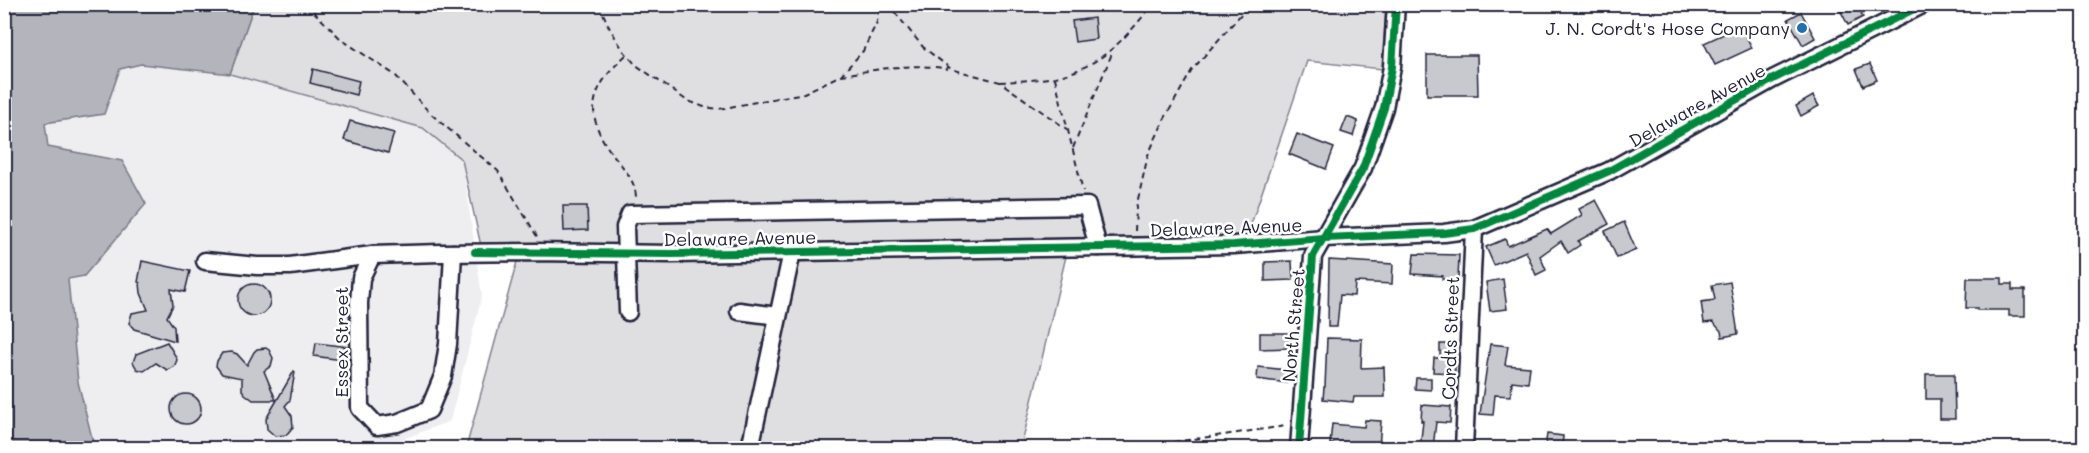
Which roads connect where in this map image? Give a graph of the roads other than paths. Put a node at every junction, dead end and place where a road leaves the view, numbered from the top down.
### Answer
1 (1396, 4) edge
2 (1924, 4) edge
3 (1474, 229) junction
4 (1324, 238) junction
5 (1098, 247) junction
6 (792, 252) junction
7 (453, 253) junction
8 (627, 254) junction
9 (372, 255) junction
10 (206, 261) dead end
11 (628, 312) dead end
12 (739, 312) dead end
13 (778, 316) junction
14 (750, 448) edge
15 (1299, 448) edge
16 (1464, 448) edge

1 - 4 street, North Street
2 - 3 street, Delaware Avenue
3 - 4 street, Delaware Avenue
3 - 16 street, Cordts Street
4 - 5 street, Delaware Avenue
4 - 15 street, North Street
5 - 6 street, Delaware Avenue
5 - 8 street
6 - 8 street, Delaware Avenue
6 - 13 street
7 - 8 street, Delaware Avenue
7 - 9 street, Delaware Avenue
7 - 9 street, Essex Street
8 - 11 street
9 - 10 street, Delaware Avenue
12 - 13 street
13 - 14 street

